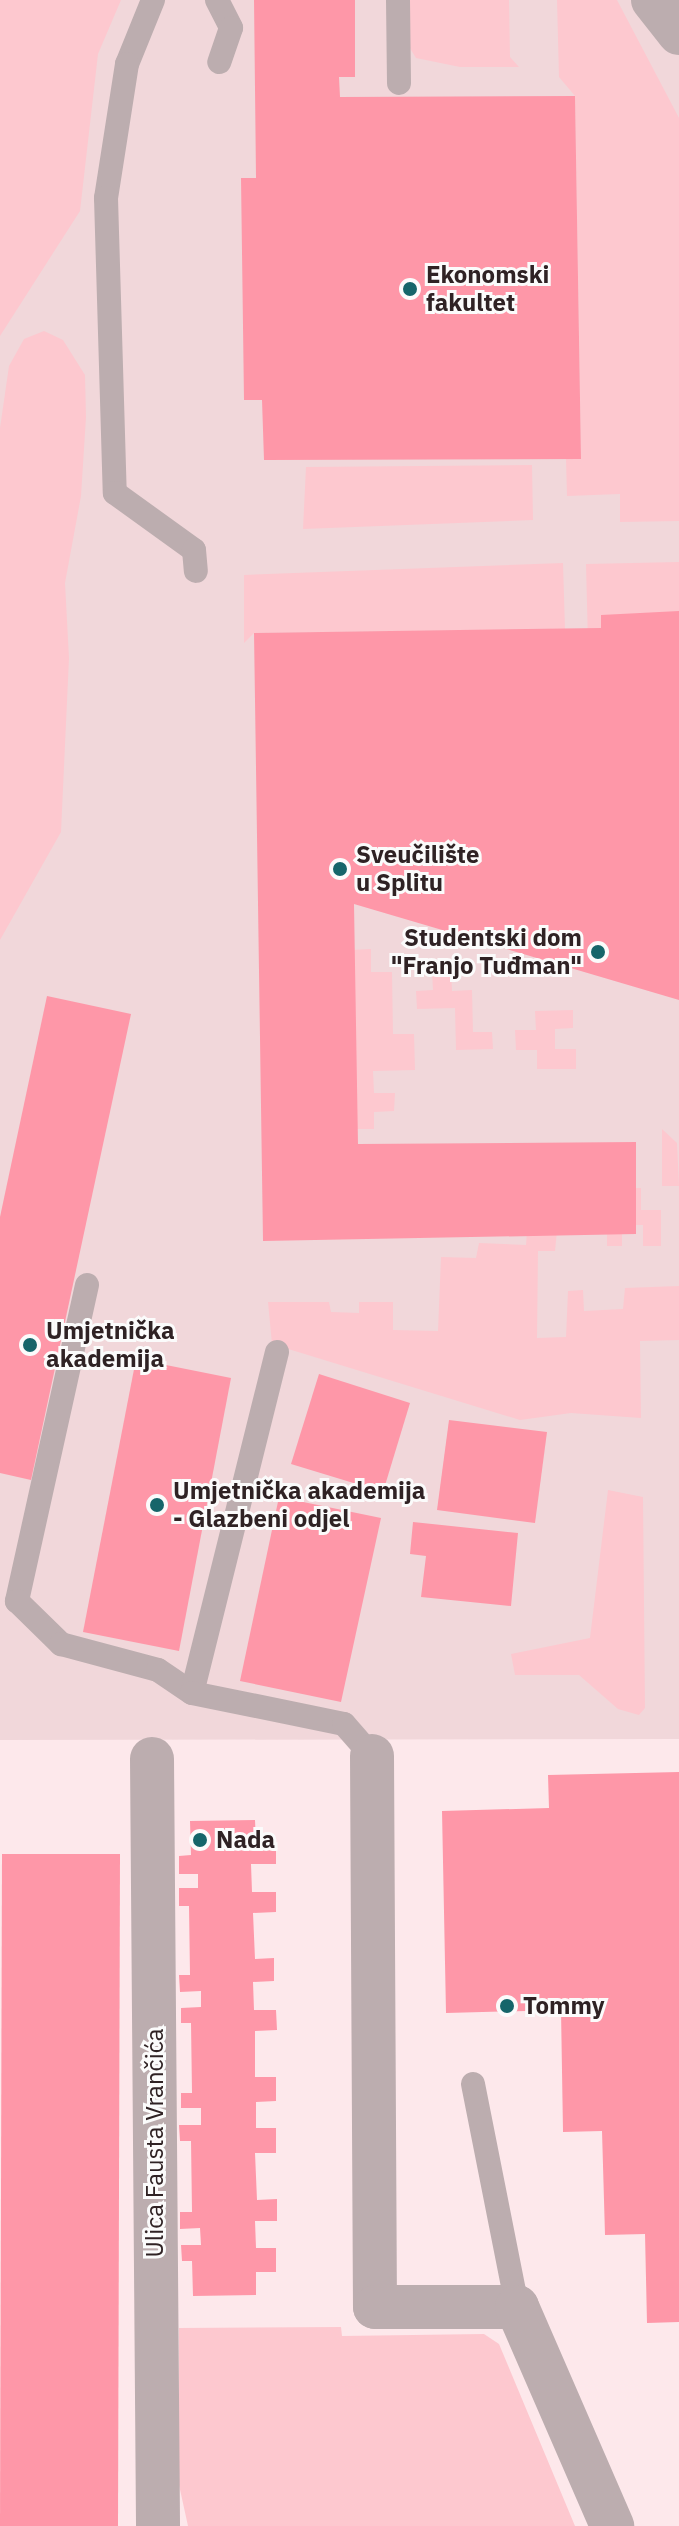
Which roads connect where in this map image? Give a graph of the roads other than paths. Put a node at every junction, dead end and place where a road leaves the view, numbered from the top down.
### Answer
1 (153, 0) edge
2 (217, 0) edge
3 (398, 0) edge
4 (653, 0) edge
5 (679, 33) edge
6 (219, 62) dead end
7 (399, 83) dead end
8 (196, 571) dead end
9 (87, 1285) dead end
10 (277, 1352) dead end
11 (8, 1594) edge
12 (192, 1693) junction
13 (372, 1756) joint
14 (152, 1759) dead end
15 (473, 2084) dead end
16 (517, 2307) junction
17 (158, 2526) edge
18 (612, 2526) edge

1 - 8 lane
2 - 6 lane
3 - 7 lane
4 - 5 street
9 - 11 lane
10 - 12 lane
11 - 12 lane
12 - 13 lane
13 - 16 street
14 - 17 street, Ulica Fausta Vrančića
15 - 16 lane
16 - 18 street

